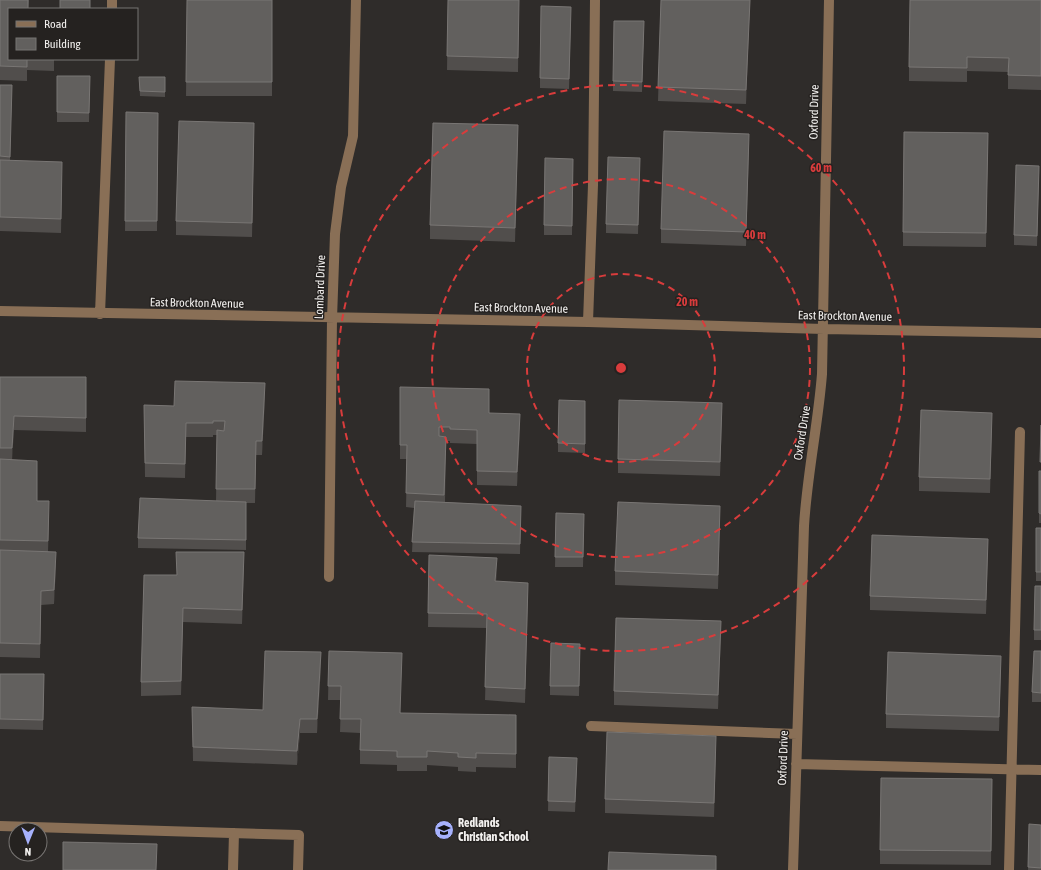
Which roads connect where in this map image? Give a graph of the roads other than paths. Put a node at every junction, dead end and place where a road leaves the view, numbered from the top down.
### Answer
1 (356, 0) edge
2 (595, 0) edge
3 (829, 0) edge
4 (110, 60) edge
5 (0, 312) edge
6 (100, 314) junction
7 (332, 319) junction
8 (588, 322) junction
9 (824, 329) junction
10 (1041, 333) edge
11 (1020, 432) dead end
12 (329, 577) dead end
13 (591, 726) dead end
14 (797, 734) junction
15 (796, 764) junction
16 (1012, 770) junction
17 (1041, 770) edge
18 (0, 826) edge
19 (234, 833) junction
20 (233, 870) edge
21 (298, 870) edge
22 (793, 870) edge
23 (1009, 870) edge

1 - 7 street, Lombard Drive
2 - 8 street
3 - 9 street, Oxford Drive
4 - 6 street
5 - 6 street, East Brockton Avenue
6 - 7 street, East Brockton Avenue
7 - 8 street, East Brockton Avenue
7 - 12 street, Lombard Drive
8 - 9 street, East Brockton Avenue
9 - 10 street, East Brockton Avenue
9 - 14 street, Oxford Drive
11 - 16 street
13 - 14 street
14 - 15 street, Oxford Drive
15 - 16 street
15 - 22 street, Oxford Drive
16 - 17 street
16 - 23 street
18 - 19 street
19 - 20 street
19 - 21 street

